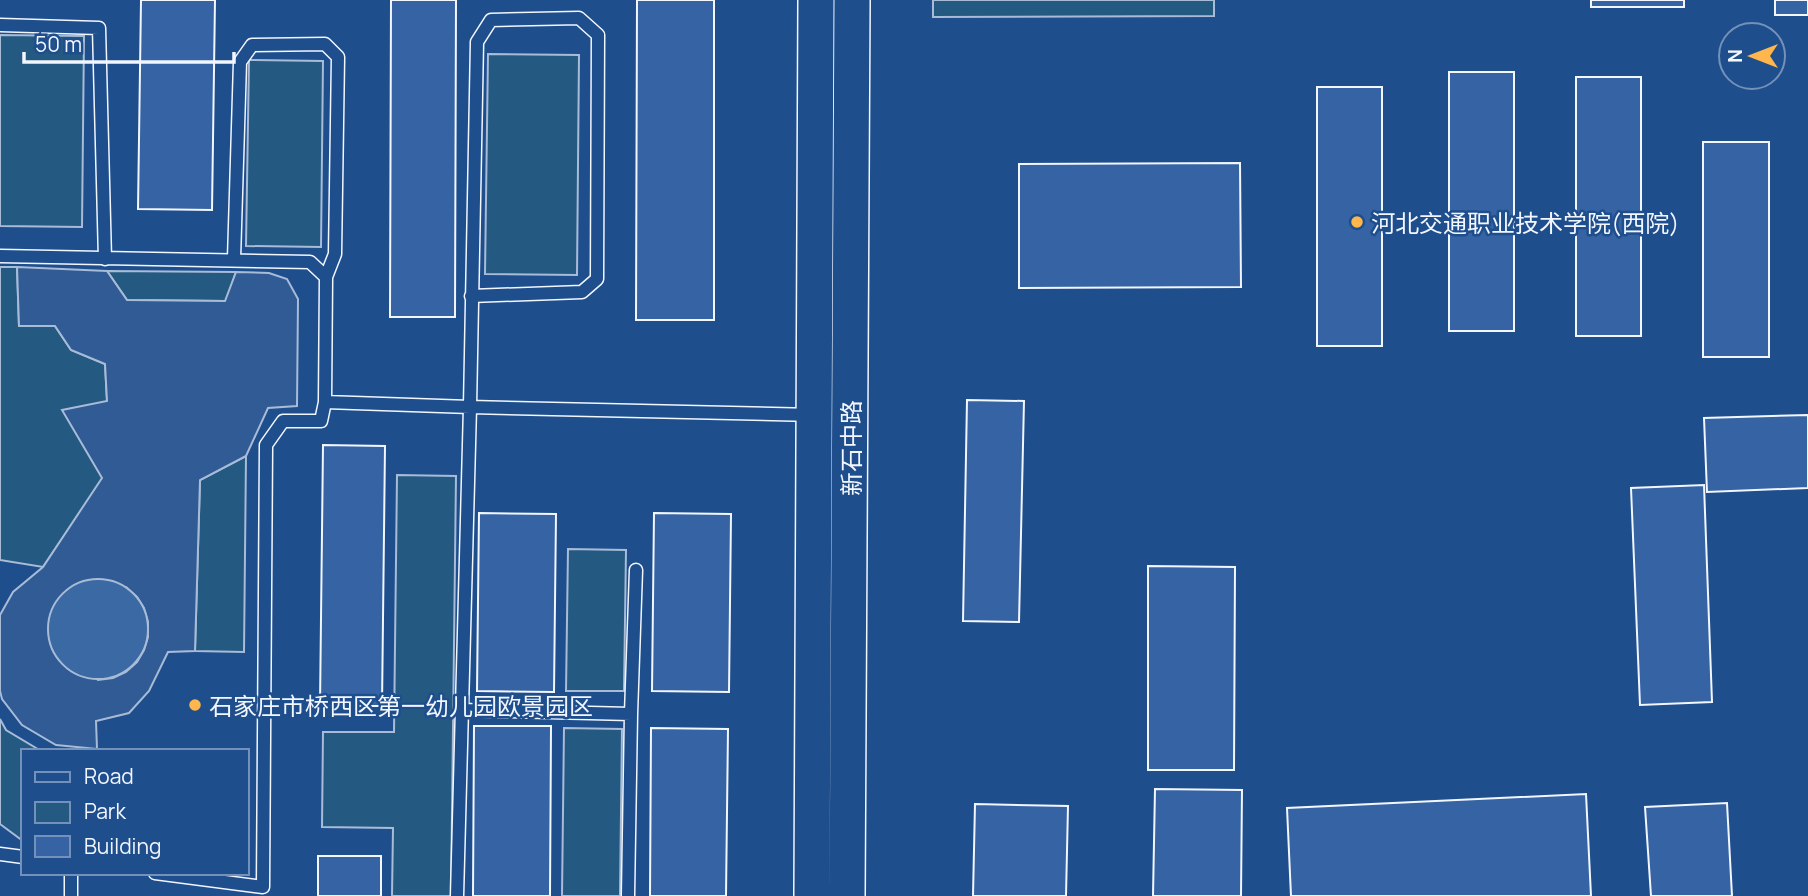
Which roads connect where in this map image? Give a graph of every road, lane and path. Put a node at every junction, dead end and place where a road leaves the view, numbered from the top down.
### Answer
1 (816, 0) edge
2 (852, 0) edge
3 (0, 25) edge
4 (0, 256) edge
5 (234, 259) junction
6 (105, 260) junction
7 (326, 277) junction
8 (471, 296) junction
9 (325, 402) junction
10 (470, 407) junction
11 (814, 415) junction
12 (636, 570) dead end
13 (462, 710) junction
14 (631, 715) junction
15 (0, 854) edge
16 (21, 857) edge
17 (71, 875) edge
18 (167, 875) edge
19 (263, 891) edge
20 (71, 896) edge
21 (457, 896) edge
22 (628, 896) edge
23 (812, 896) edge
24 (847, 896) edge

1 - 11 main road, 新石中路
2 - 24 main road, 新石中路
3 - 6 lane
4 - 6 lane
5 - 6 lane
5 - 7 lane
5 - 7 lane
7 - 9 lane
8 - 8 lane
8 - 10 lane
9 - 10 lane
9 - 19 lane
10 - 11 lane
10 - 13 lane
11 - 23 main road, 新石中路
12 - 14 lane
13 - 14 lane
13 - 21 lane
14 - 22 lane
15 - 16 lane
17 - 20 lane
18 - 19 lane

